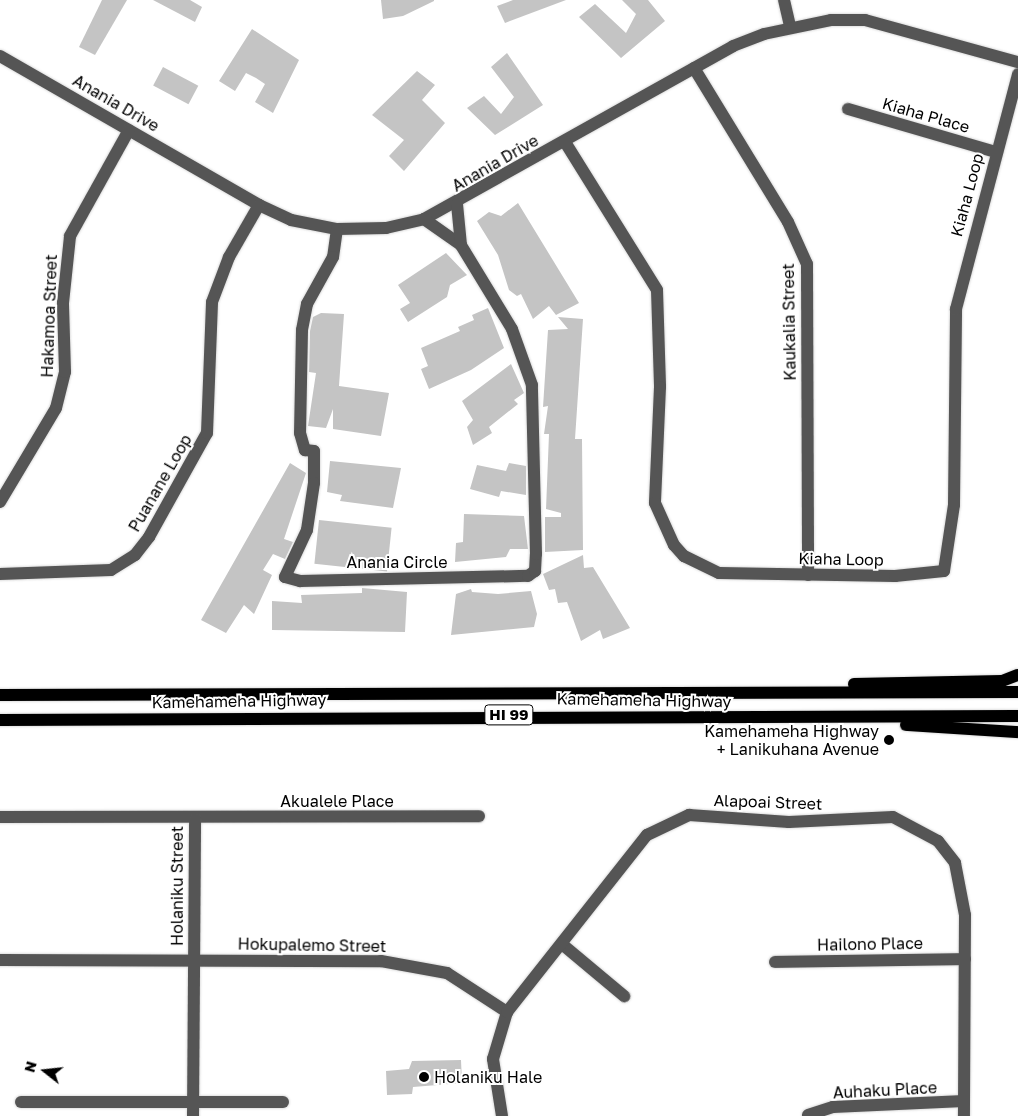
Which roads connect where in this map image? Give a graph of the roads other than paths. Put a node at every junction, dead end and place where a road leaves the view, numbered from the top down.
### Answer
1 (784, 0) edge
2 (790, 28) junction
3 (1, 59) edge
4 (1018, 62) edge
5 (694, 68) junction
6 (1018, 74) edge
7 (848, 110) dead end
8 (129, 130) junction
9 (565, 142) junction
10 (996, 152) junction
11 (457, 204) junction
12 (259, 206) junction
13 (424, 219) junction
14 (338, 229) junction
15 (461, 245) junction
16 (0, 502) edge
17 (0, 574) edge
18 (808, 575) junction
19 (1018, 675) edge
20 (761, 692) junction
21 (1018, 692) edge
22 (0, 695) edge
23 (1018, 716) edge
24 (816, 719) junction
25 (0, 720) edge
26 (1018, 732) edge
27 (479, 816) dead end
28 (0, 817) edge
29 (195, 819) junction
30 (563, 945) junction
31 (194, 959) junction
32 (965, 959) junction
33 (0, 960) edge
34 (775, 962) dead end
35 (624, 996) dead end
36 (507, 1012) junction
37 (192, 1100) junction
38 (964, 1101) junction
39 (21, 1102) dead end
40 (283, 1102) dead end
41 (808, 1115) edge
42 (192, 1116) edge
43 (502, 1116) edge
44 (964, 1116) edge

1 - 2 street
2 - 4 street, Anania Drive
2 - 5 street, Anania Drive
3 - 8 street, Anania Drive
5 - 9 street, Anania Drive
5 - 18 street, Kaukalia Street
6 - 10 street, Kiaha Loop
7 - 10 street, Kiaha Place
8 - 12 street, Anania Drive
8 - 16 street, Hakamoa Street
9 - 11 street, Anania Drive
9 - 18 street, Kiaha Loop
10 - 18 street, Kiaha Loop
11 - 13 street, Anania Drive
11 - 15 street, Anania Circle
12 - 14 street, Anania Drive
12 - 17 street, Puanane Loop
13 - 14 street, Anania Drive
13 - 15 street, Anania Circle
14 - 15 street, Anania Circle
19 - 20 main road
20 - 21 main road, Kamehameha Highway / HI 99
20 - 22 main road, Kamehameha Highway / HI 99
23 - 24 main road, Kamehameha Highway / HI 99
24 - 25 main road, Kamehameha Highway / HI 99
24 - 26 main road
27 - 29 street, Akualele Place
28 - 29 street, Holaniku Street
29 - 31 street, Holaniku Street
30 - 32 street, Alapoai Street
30 - 35 street
30 - 36 street, Alapoai Street
31 - 33 street, Hokupalemo Street
31 - 36 street, Hokupalemo Street
31 - 37 street, Holaniku Street
32 - 34 street, Hailono Place
32 - 38 street, Alapoai Street
36 - 43 street, Alapoai Street
37 - 39 street
37 - 40 street
37 - 42 street, Holaniku Street
38 - 41 street, Auhaku Place
38 - 44 street, Alapoai Street

